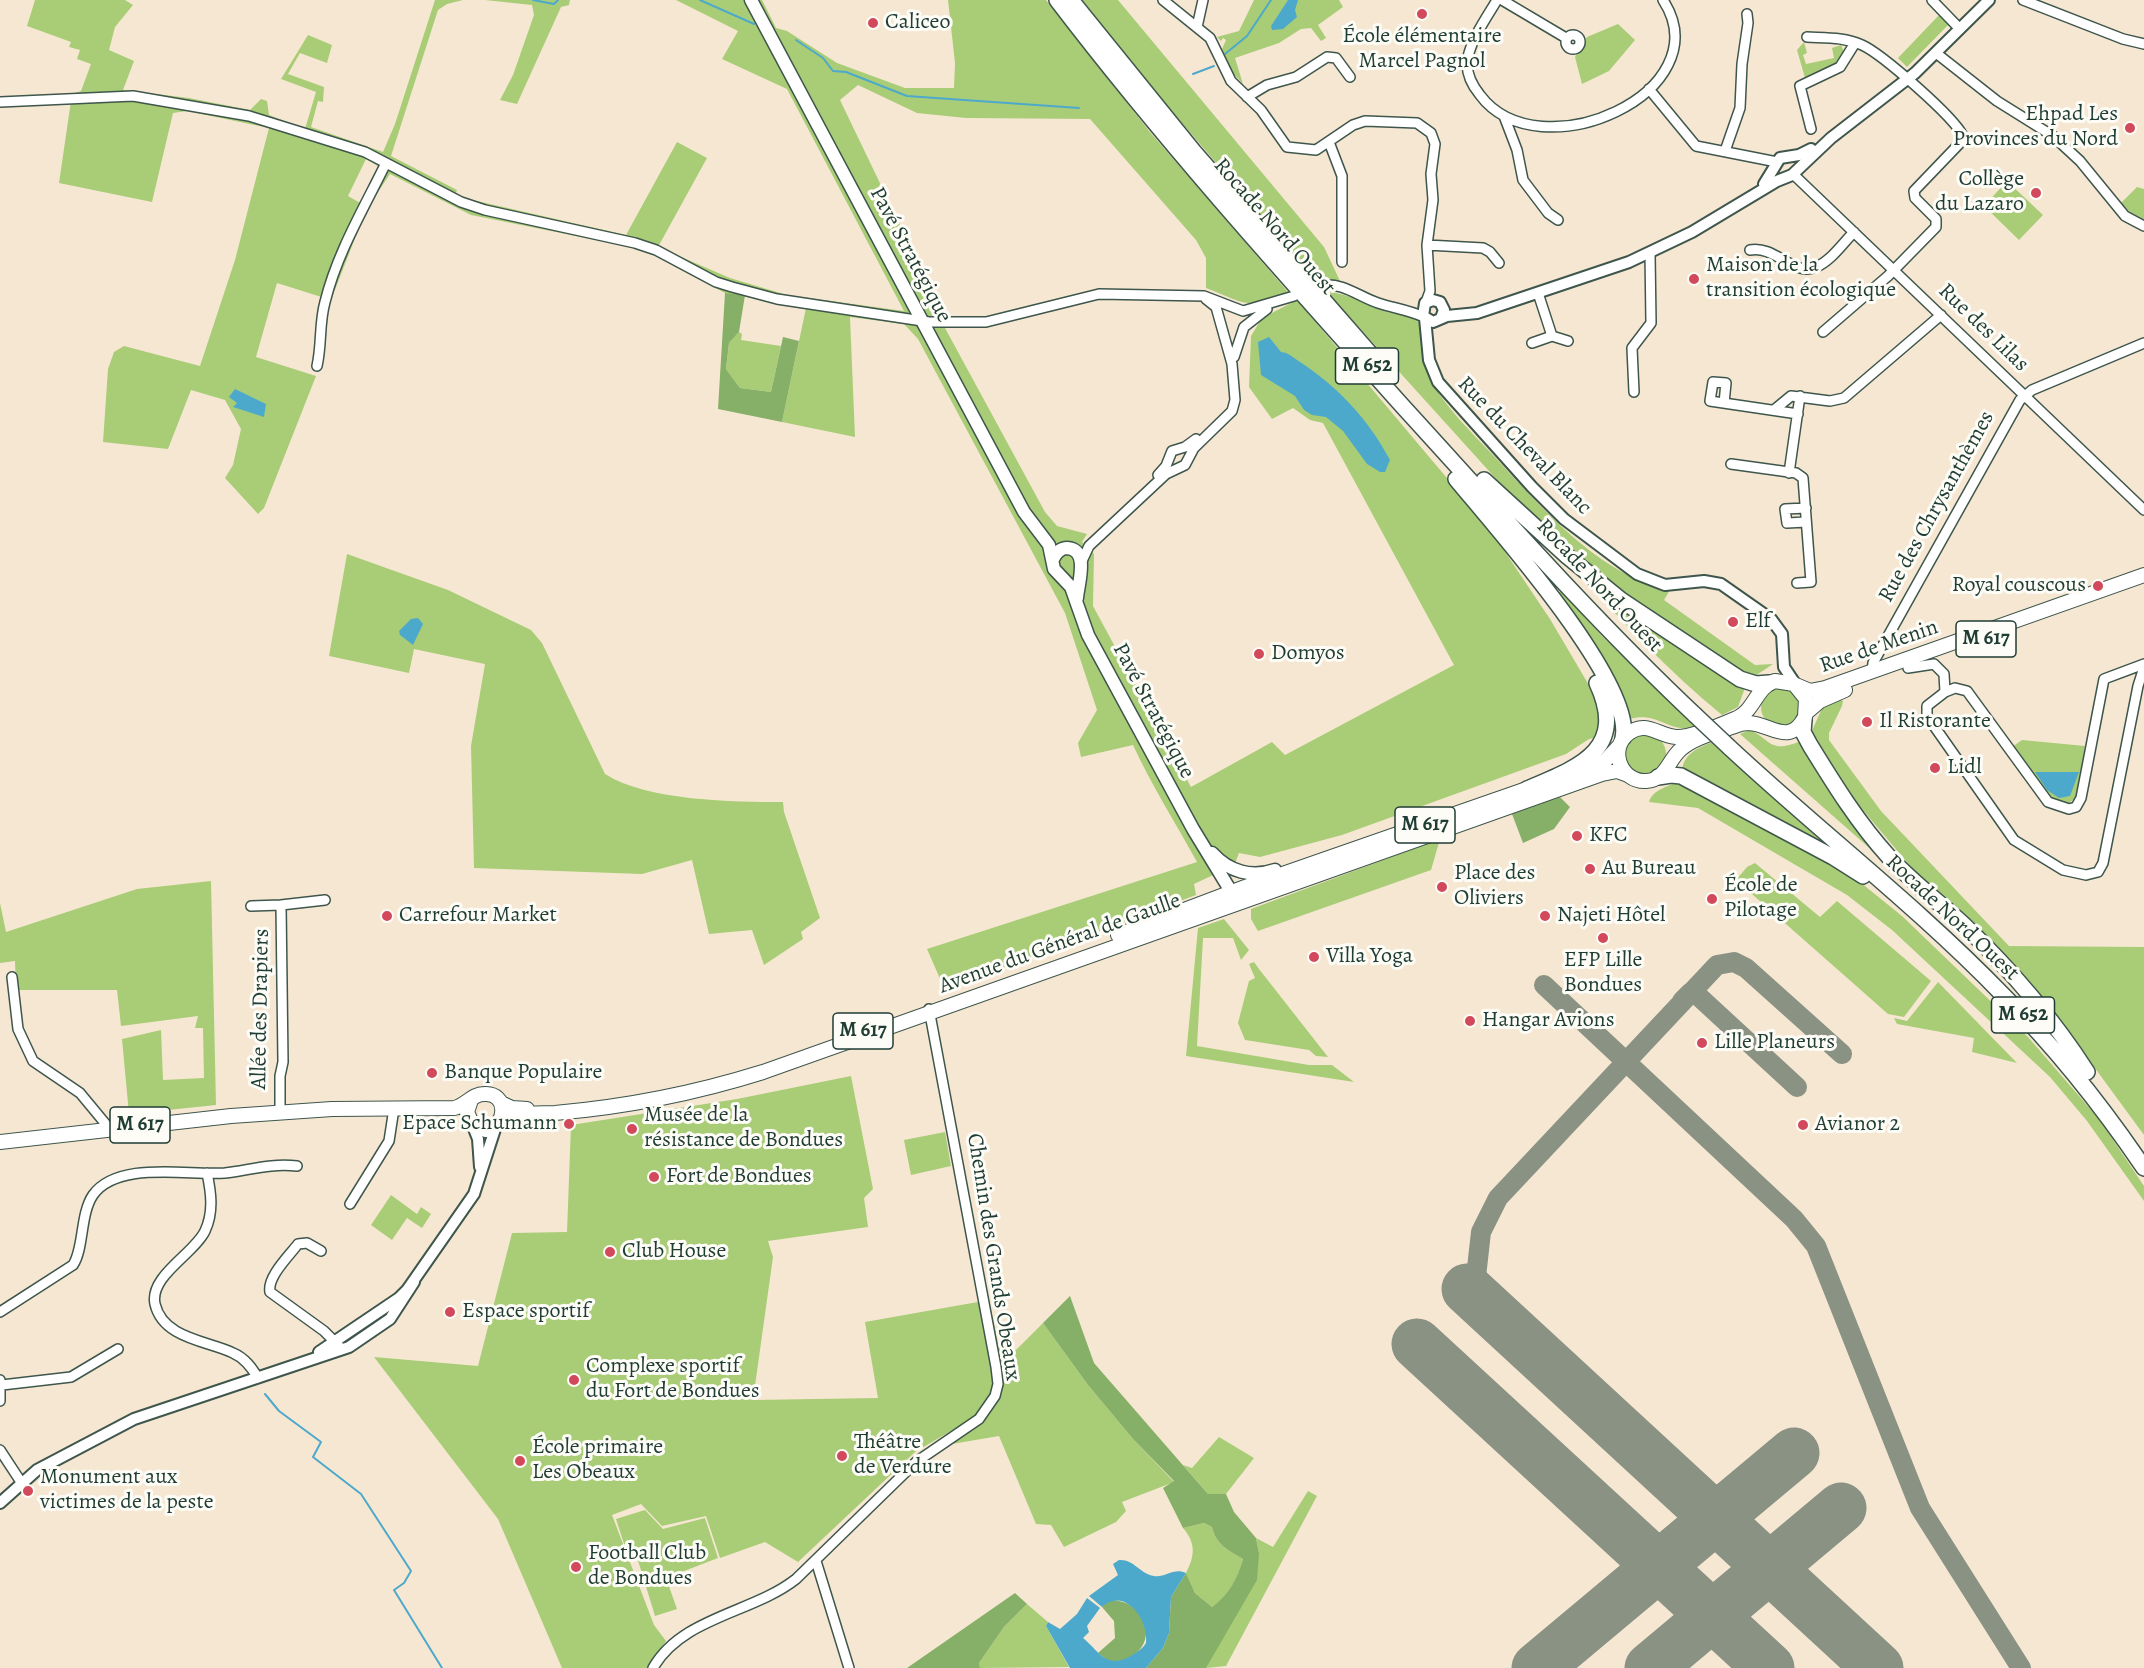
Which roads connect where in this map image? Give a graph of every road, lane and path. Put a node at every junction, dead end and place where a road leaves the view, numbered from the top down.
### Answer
1 (751, 0) edge
2 (1058, 0) edge
3 (1071, 0) edge
4 (1162, 0) edge
5 (1203, 0) edge
6 (1497, 0) edge
7 (1502, 0) edge
8 (1663, 0) edge
9 (1932, 0) edge
10 (1989, 0) edge
11 (2023, 0) edge
12 (1747, 14) dead end
13 (1197, 27) junction
14 (1960, 29) junction
15 (1807, 37) dead end
16 (1566, 38) dead end
17 (1855, 43) junction
18 (2144, 44) edge
19 (1936, 53) junction
20 (1350, 77) dead end
21 (1907, 79) junction
22 (1649, 89) junction
23 (1247, 97) junction
24 (0, 102) edge
25 (1504, 116) junction
26 (1811, 129) dead end
27 (1831, 138) junction
28 (1329, 142) junction
29 (1725, 152) junction
30 (1789, 156) junction
31 (386, 163) junction
32 (1776, 165) junction
33 (1792, 174) junction
34 (1746, 200) junction
35 (1558, 220) dead end
36 (2144, 226) edge
37 (1854, 232) junction
38 (1427, 245) junction
39 (1750, 250) dead end
40 (1650, 253) junction
41 (1342, 262) dead end
42 (1499, 263) dead end
43 (1894, 270) junction
44 (1320, 286) dead end
45 (1430, 291) junction
46 (1538, 293) junction
47 (1187, 296) junction
48 (1294, 296) dead end
49 (1440, 302) junction
50 (1277, 303) junction
51 (1425, 303) junction
52 (1311, 304) junction
53 (1398, 308) junction
54 (1489, 309) junction
55 (1237, 310) junction
56 (1941, 315) junction
57 (1424, 318) junction
58 (1440, 318) junction
59 (925, 321) junction
60 (1220, 325) junction
61 (1242, 329) junction
62 (1823, 332) dead end
63 (1552, 336) junction
64 (1568, 341) dead end
65 (1532, 343) dead end
66 (2144, 343) edge
67 (1428, 350) junction
68 (1232, 364) junction
69 (317, 366) dead end
70 (1233, 385) junction
71 (1634, 392) dead end
72 (2025, 394) junction
73 (1800, 396) junction
74 (1724, 403) dead end
75 (1774, 410) junction
76 (1798, 414) junction
77 (1180, 449) junction
78 (1169, 458) junction
79 (1188, 459) junction
80 (1731, 464) dead end
81 (1178, 468) junction
82 (1790, 473) junction
83 (1484, 480) junction
84 (1806, 508) junction
85 (1481, 509) junction
86 (2144, 510) edge
87 (1806, 522) junction
88 (1035, 529) junction
89 (1069, 549) junction
90 (1053, 559) junction
91 (1081, 565) junction
92 (2144, 575) edge
93 (1062, 577) junction
94 (1797, 583) dead end
95 (2144, 584) edge
96 (1078, 611) junction
97 (2048, 614) junction
98 (1782, 651) junction
99 (2144, 666) edge
100 (1908, 668) junction
101 (1872, 672) junction
102 (1770, 683) junction
103 (1796, 685) junction
104 (1945, 692) junction
105 (1757, 697) junction
106 (1700, 714) junction
107 (1805, 717) junction
108 (1768, 729) junction
109 (1659, 732) junction
110 (1621, 742) junction
111 (1733, 744) junction
112 (1670, 763) junction
113 (1628, 776) junction
114 (1658, 777) junction
115 (1527, 789) junction
116 (1181, 808) junction
117 (1337, 855) junction
118 (1230, 898) junction
119 (325, 900) dead end
120 (282, 905) junction
121 (251, 906) dead end
122 (12, 977) dead end
123 (2001, 993) junction
124 (930, 1010) junction
125 (2086, 1072) junction
126 (471, 1100) junction
127 (501, 1103) junction
128 (280, 1113) junction
129 (393, 1115) junction
130 (471, 1123) junction
131 (497, 1125) junction
132 (109, 1128) junction
133 (0, 1142) edge
134 (2144, 1150) edge
135 (297, 1166) dead end
136 (2144, 1168) edge
137 (207, 1173) junction
138 (474, 1194) junction
139 (350, 1204) dead end
140 (321, 1251) dead end
141 (0, 1312) edge
142 (338, 1346) junction
143 (118, 1349) dead end
144 (258, 1378) junction
145 (1, 1382) edge
146 (0, 1401) edge
147 (0, 1450) edge
148 (21, 1482) junction
149 (0, 1503) edge
150 (816, 1562) junction
151 (653, 1668) edge
152 (849, 1668) edge

1 - 59 main road, Pavé Stratégique
2 - 52 highway, Rocade Nord Ouest / M 652
3 - 83 highway, Rocade Nord Ouest / M 652
4 - 13 street
5 - 13 street
6 - 25 street
7 - 16 street
8 - 22 street
9 - 14 street
10 - 14 street
11 - 18 street
12 - 29 street
13 - 23 street
14 - 19 street
15 - 17 street
17 - 21 street
17 - 26 street
19 - 21 street
19 - 36 street
20 - 23 street
21 - 27 street
21 - 43 street
22 - 25 street
22 - 29 street
23 - 28 street
24 - 31 street
25 - 35 street
27 - 30 street
27 - 33 street
28 - 38 street
28 - 41 street
29 - 32 street
30 - 32 street
30 - 33 street
31 - 59 street
31 - 69 street
32 - 33 street
32 - 34 street
33 - 34 street
33 - 37 street, Rue des Lilas
34 - 40 street
37 - 39 street
37 - 43 street, Rue des Lilas
38 - 42 street
38 - 45 street
40 - 46 street
40 - 71 street
43 - 56 street, Rue des Lilas
43 - 62 street
44 - 53 street
45 - 49 street
45 - 51 street
46 - 54 street
46 - 63 street
47 - 55 street
47 - 59 street
47 - 60 street
48 - 50 street
49 - 51 street
49 - 54 street
49 - 58 street
50 - 55 street
50 - 61 street
51 - 53 street
51 - 57 street
52 - 85 highway
52 - 106 highway, Rocade Nord Ouest / M 652
53 - 57 street
54 - 58 street
55 - 60 street
55 - 61 street
56 - 72 street, Rue des Lilas
56 - 73 street
57 - 58 street
57 - 67 street, Rue du Cheval Blanc
58 - 67 street
59 - 88 main road, Pavé Stratégique
60 - 61 street
60 - 68 street
61 - 68 street
63 - 64 street
63 - 65 street
66 - 72 street
67 - 98 street, Rue du Cheval Blanc
68 - 70 street
70 - 77 street
70 - 79 street
72 - 86 street, Rue des Lilas
72 - 101 street, Rue des Chrysanthèmes
73 - 75 street
73 - 76 street
74 - 75 street
75 - 76 street
76 - 82 street
77 - 78 street
77 - 79 street
78 - 81 street
78 - 89 street
79 - 81 street
80 - 82 street
81 - 91 street
82 - 84 street
83 - 102 highway
83 - 106 highway, Rocade Nord Ouest / M 652
84 - 87 street
84 - 87 street
85 - 110 highway
85 - 115 highway
87 - 94 street
88 - 89 main road, Pavé Stratégique
88 - 90 main road, Pavé Stratégique
89 - 90 main road
89 - 91 main road
90 - 93 main road
91 - 93 main road
91 - 96 main road
92 - 97 main road, Rue de Menin / M 617
93 - 96 main road, Pavé Stratégique
95 - 97 main road, Rue de Menin / M 617
96 - 116 main road, Pavé Stratégique
97 - 100 main road, Rue de Menin / M 617
97 - 101 main road, Rue de Menin / M 617
98 - 102 street
98 - 103 street, Rue du Cheval Blanc
99 - 104 street
99 - 104 street
100 - 104 street
100 - 107 main road, Rue de Menin / M 617
101 - 103 main road, Rue de Menin / M 617
102 - 103 main road
102 - 105 main road
103 - 107 main road
105 - 108 main road
105 - 109 main road
106 - 111 highway, Rocade Nord Ouest / M 652, bridge
107 - 108 main road
107 - 125 highway
108 - 112 main road
109 - 110 main road
109 - 112 main road
110 - 113 main road
110 - 115 main road, Avenue du Général de Gaulle / M 617
111 - 123 highway, Rocade Nord Ouest / M 652
111 - 125 highway, Rocade Nord Ouest / M 652
112 - 114 main road
113 - 114 main road
113 - 118 main road, Avenue du Général de Gaulle / M 617
114 - 123 highway
115 - 117 main road, Avenue du Général de Gaulle / M 617
116 - 117 main road
116 - 118 main road, Pavé Stratégique
117 - 118 main road, Avenue du Général de Gaulle / M 617
118 - 124 main road, Avenue du Général de Gaulle / M 617
119 - 120 street, Allée des Drapiers
120 - 121 street, Allée des Drapiers
120 - 128 street, Allée des Drapiers
122 - 132 street
123 - 136 highway, Rocade Nord Ouest / M 652
124 - 127 main road, Avenue du Général de Gaulle / M 617
124 - 131 main road, Avenue du Général de Gaulle / M 617
124 - 150 street, Chemin des Grands Obeaux
125 - 134 highway, Rocade Nord Ouest / M 652
126 - 127 main road
126 - 128 main road, M 617
126 - 130 main road
127 - 131 main road
128 - 129 main road, M 617
128 - 132 main road, M 617
129 - 130 main road, M 617
129 - 139 street
130 - 131 main road
130 - 138 street
131 - 138 street
132 - 133 main road, M 617
135 - 137 street
137 - 141 street
137 - 144 street
138 - 142 street
140 - 142 street
142 - 144 street
143 - 145 street
144 - 148 street
145 - 146 street
147 - 148 street
148 - 149 street
150 - 151 street, Chemin des Grands Obeaux
150 - 152 street

